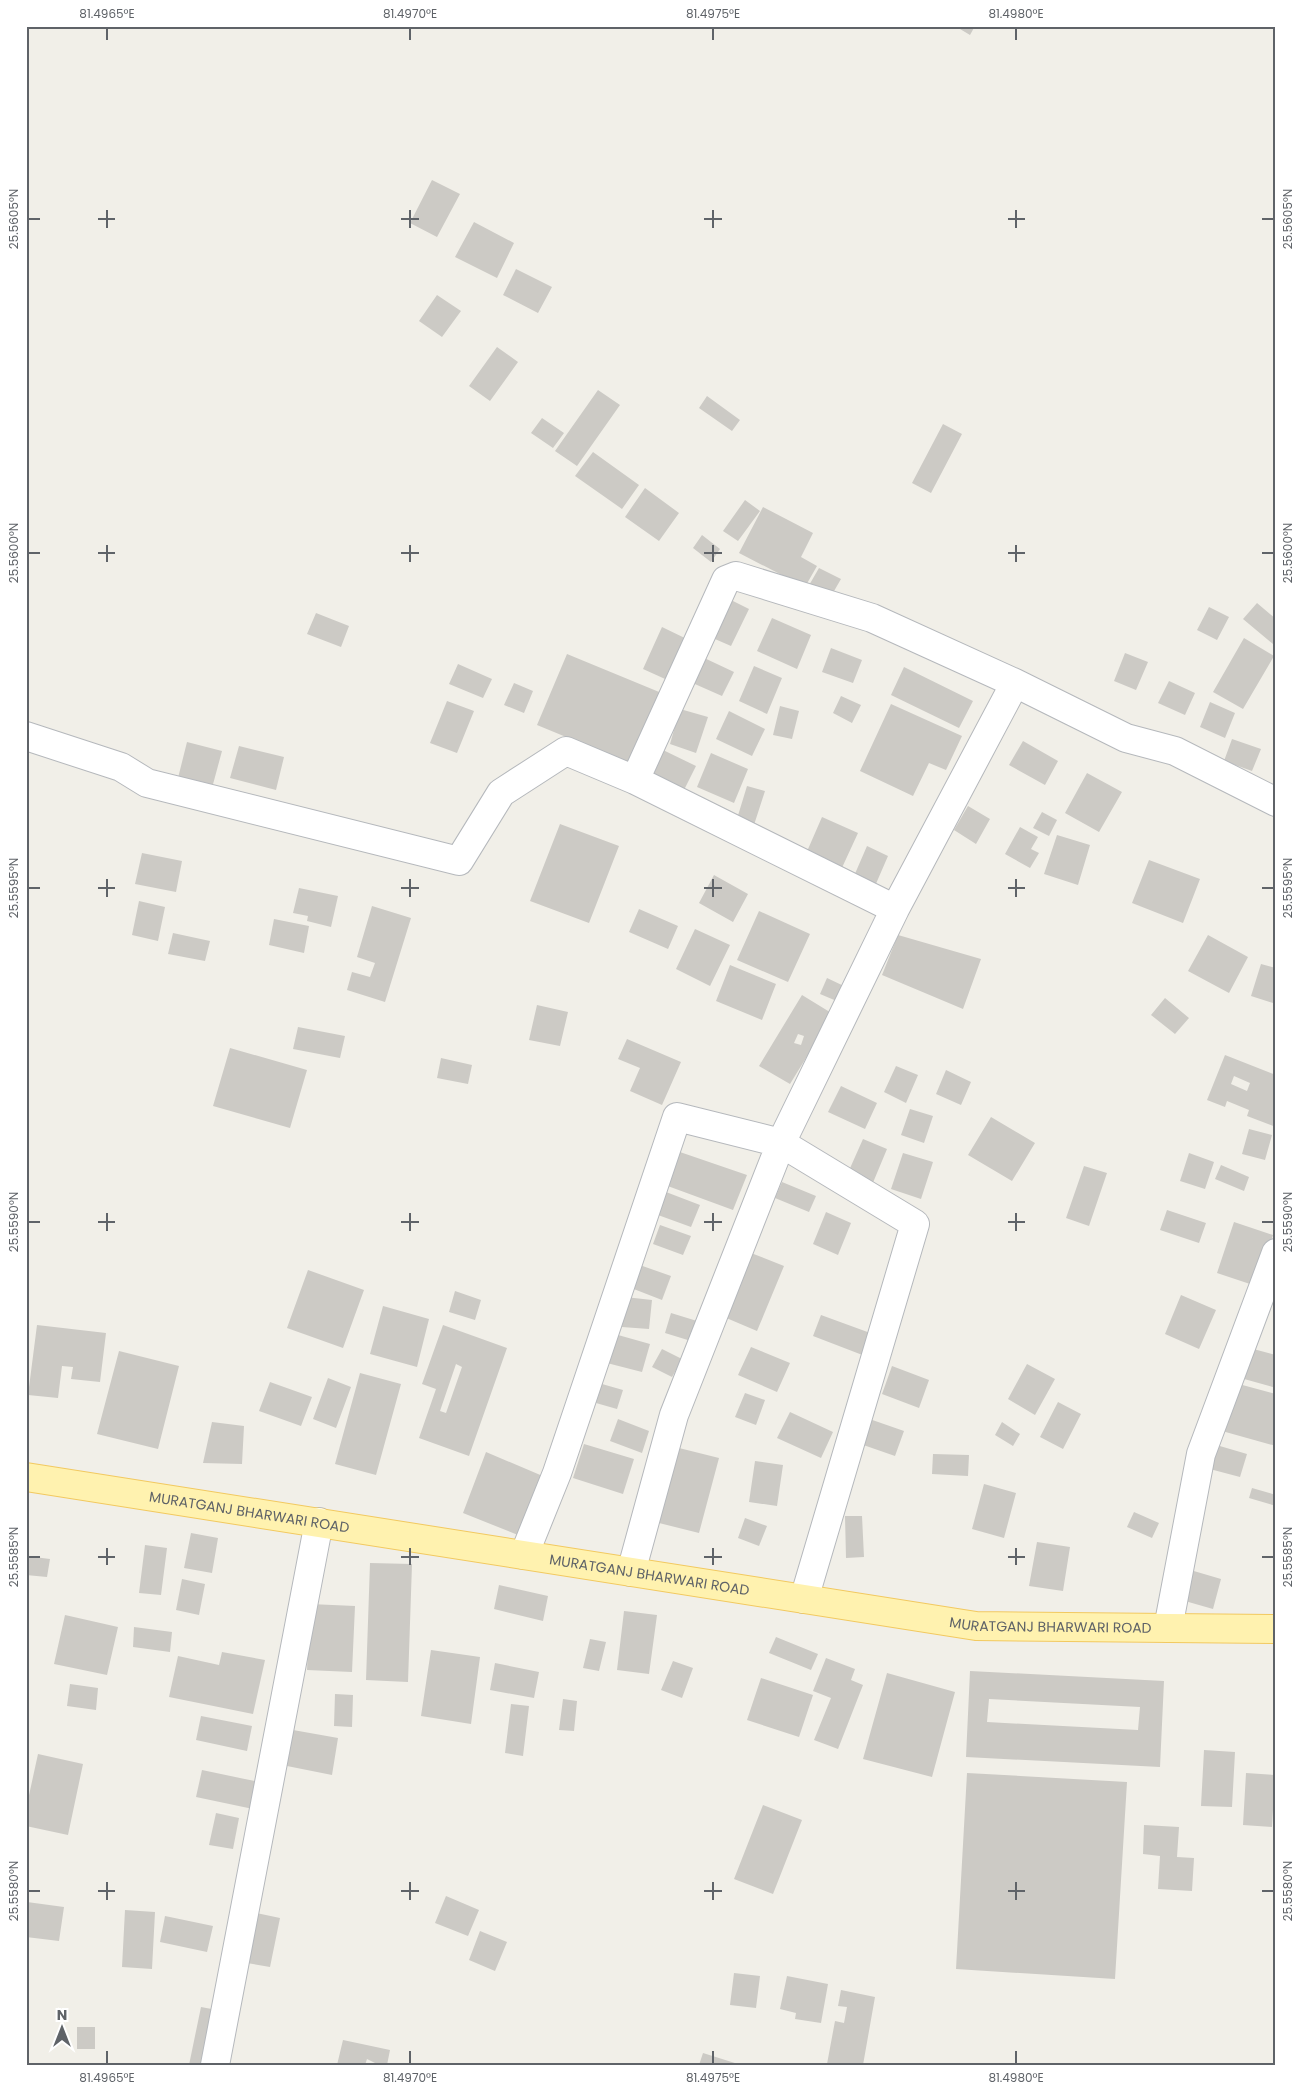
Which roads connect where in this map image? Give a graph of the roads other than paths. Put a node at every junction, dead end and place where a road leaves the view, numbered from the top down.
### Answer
1 (1015, 683) junction
2 (26, 736) edge
3 (635, 780) junction
4 (1276, 802) edge
5 (895, 909) junction
6 (781, 1143) junction
7 (1276, 1253) edge
8 (26, 1477) edge
9 (319, 1522) junction
10 (524, 1555) junction
11 (631, 1572) junction
12 (804, 1599) junction
13 (1168, 1628) junction
14 (1276, 1629) edge
15 (215, 2065) edge

1 - 3 street
1 - 4 street
1 - 5 street
2 - 3 street
3 - 5 street
5 - 6 street
6 - 10 street
6 - 11 street
6 - 12 street
7 - 13 street
8 - 9 main road, MURATGANJ BHARWARI ROAD
9 - 10 main road, MURATGANJ BHARWARI ROAD
9 - 15 street
10 - 11 main road, MURATGANJ BHARWARI ROAD
11 - 12 main road, MURATGANJ BHARWARI ROAD
12 - 13 main road, MURATGANJ BHARWARI ROAD
13 - 14 main road, MURATGANJ BHARWARI ROAD

